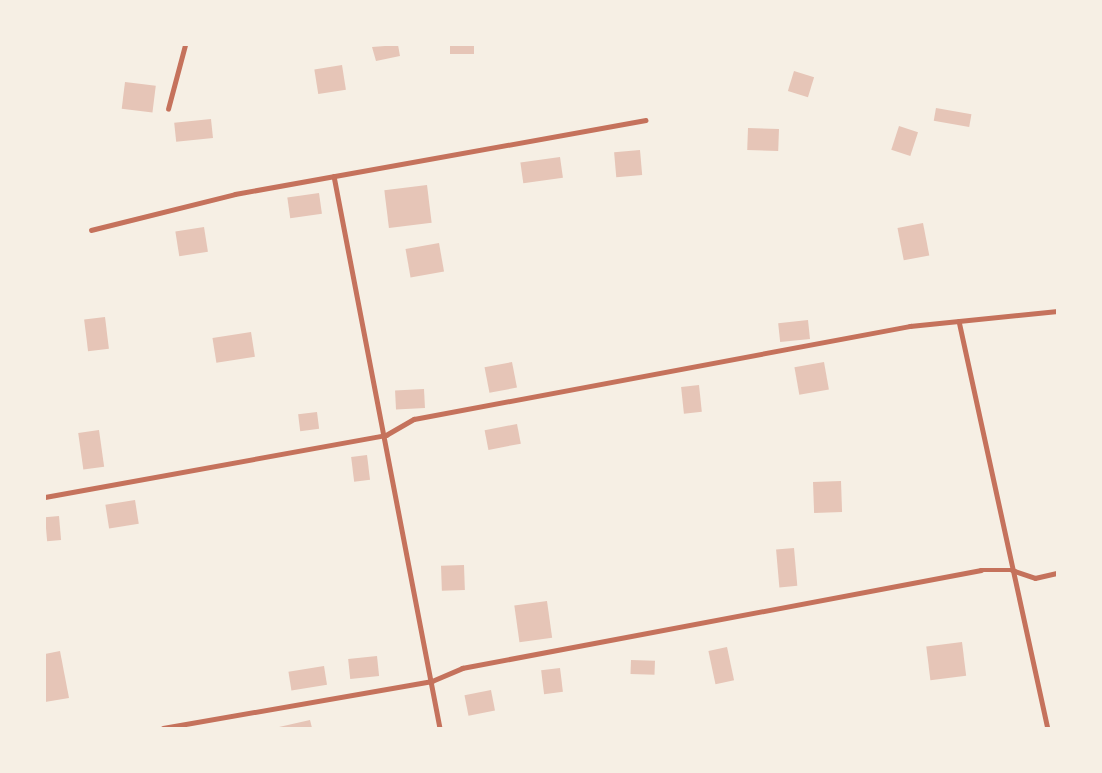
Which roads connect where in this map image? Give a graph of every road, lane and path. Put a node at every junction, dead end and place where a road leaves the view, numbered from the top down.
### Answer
1 (185, 45) edge
2 (168, 109) dead end
3 (645, 120) dead end
4 (334, 176) junction
5 (91, 230) dead end
6 (1057, 311) edge
7 (958, 321) junction
8 (386, 435) junction
9 (45, 497) edge
10 (1011, 570) junction
11 (1057, 573) edge
12 (432, 681) junction
13 (163, 728) edge
14 (440, 728) edge
15 (1048, 728) edge

1 - 2 lane
3 - 4 lane
4 - 5 lane
4 - 8 lane
6 - 7 lane
7 - 8 lane
7 - 10 lane
8 - 9 lane
8 - 12 lane
10 - 11 lane
10 - 12 lane
10 - 15 lane
12 - 13 lane
12 - 14 lane

